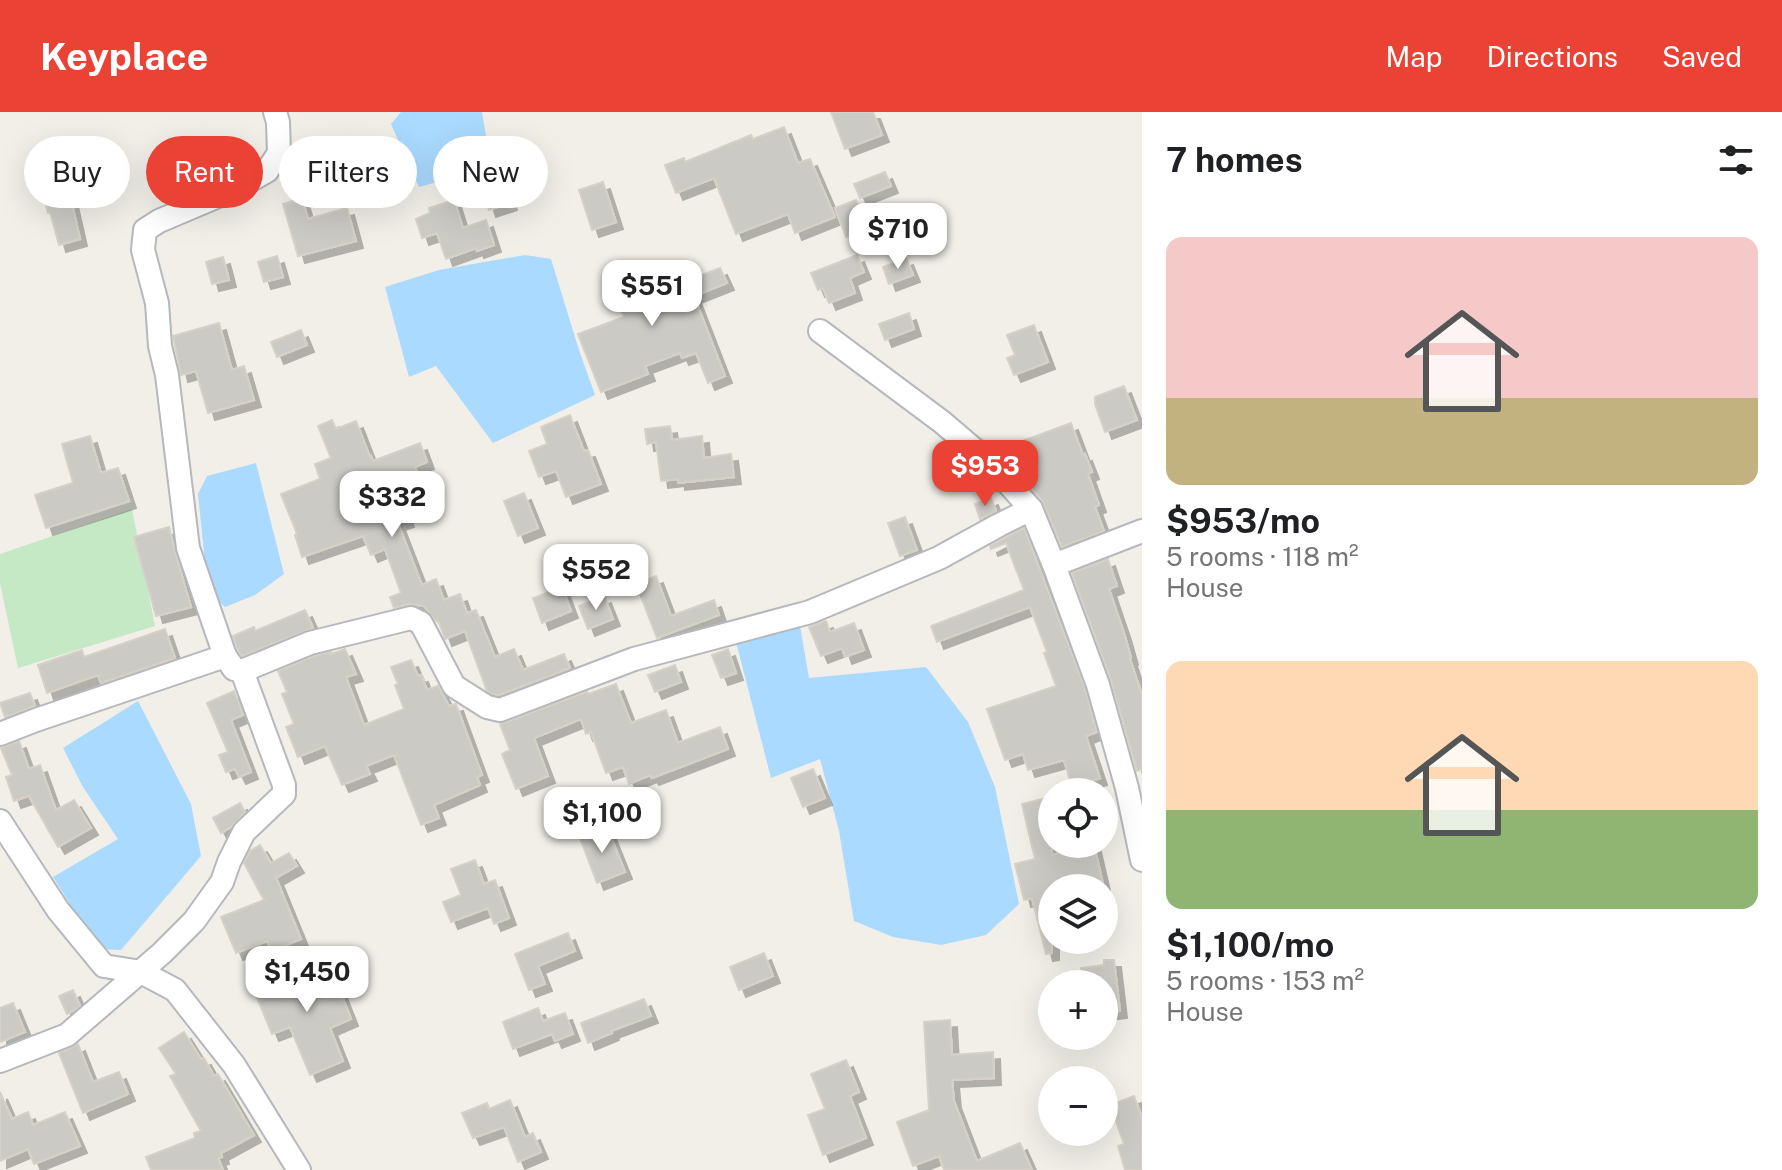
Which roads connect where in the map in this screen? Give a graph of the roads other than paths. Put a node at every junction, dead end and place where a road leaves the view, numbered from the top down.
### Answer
1 (275, 112) edge
2 (820, 331) dead end
3 (1031, 509) junction
4 (1142, 531) edge
5 (1054, 565) junction
6 (225, 656) junction
7 (242, 671) junction
8 (0, 734) edge
9 (1136, 808) edge
10 (0, 821) edge
11 (1142, 860) edge
12 (141, 972) junction
13 (0, 1061) edge
14 (299, 1170) edge

1 - 6 street
2 - 3 street
3 - 5 street
3 - 7 street
4 - 5 street
5 - 9 street
6 - 7 street
6 - 8 street
7 - 12 street
9 - 11 street
10 - 12 street
12 - 13 street
12 - 14 street

